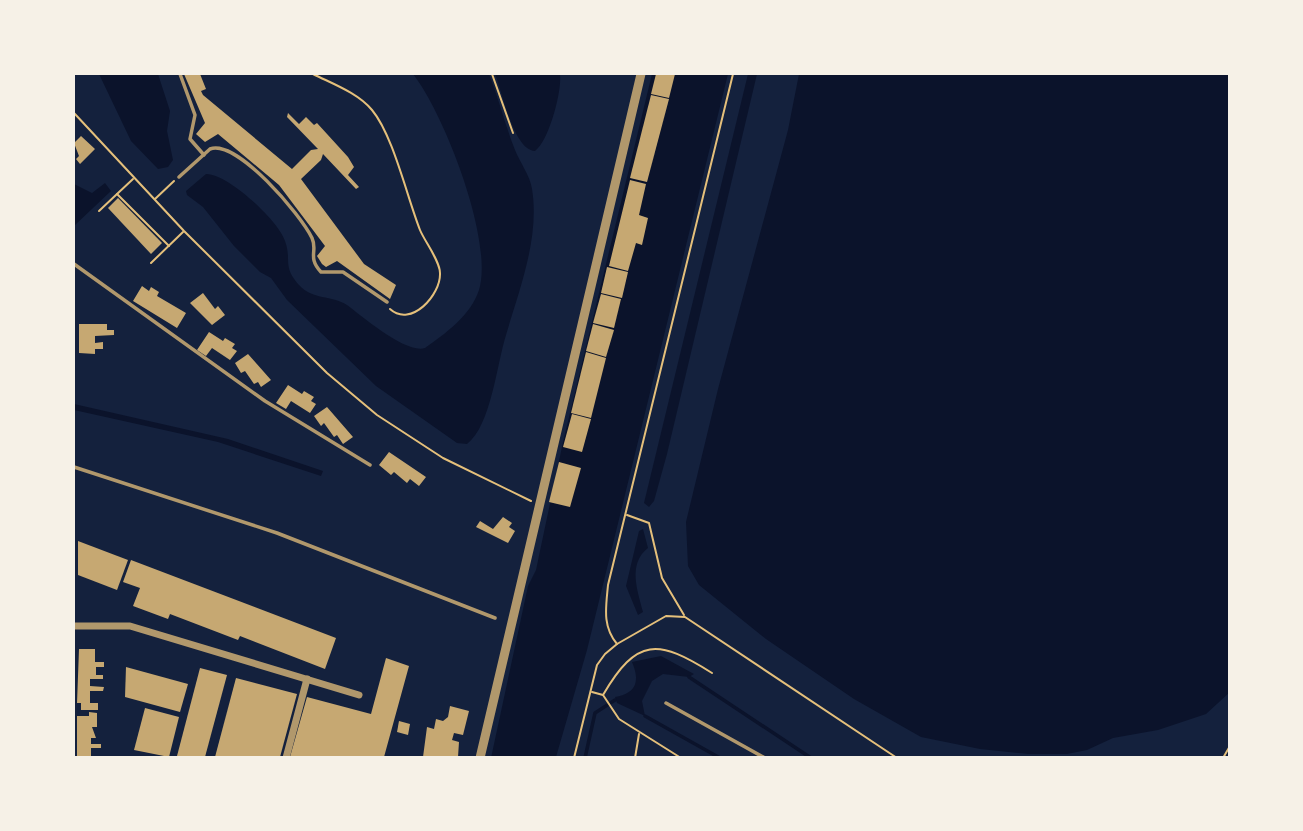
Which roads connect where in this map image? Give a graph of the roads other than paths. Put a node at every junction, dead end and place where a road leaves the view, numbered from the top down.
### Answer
1 (180, 74) edge
2 (642, 74) edge
3 (204, 155) junction
4 (179, 177) road end
5 (74, 264) edge
6 (387, 302) road end
7 (370, 465) dead end
8 (74, 467) edge
9 (495, 618) dead end
10 (74, 626) edge
11 (307, 679) junction
12 (359, 695) dead end
13 (666, 703) dead end
14 (286, 758) edge
15 (480, 758) edge
16 (765, 758) edge

1 - 3 lane
2 - 15 street
3 - 4 lane
3 - 6 lane
5 - 7 lane
8 - 9 lane
10 - 11 street
11 - 12 street
11 - 14 street
13 - 16 lane

